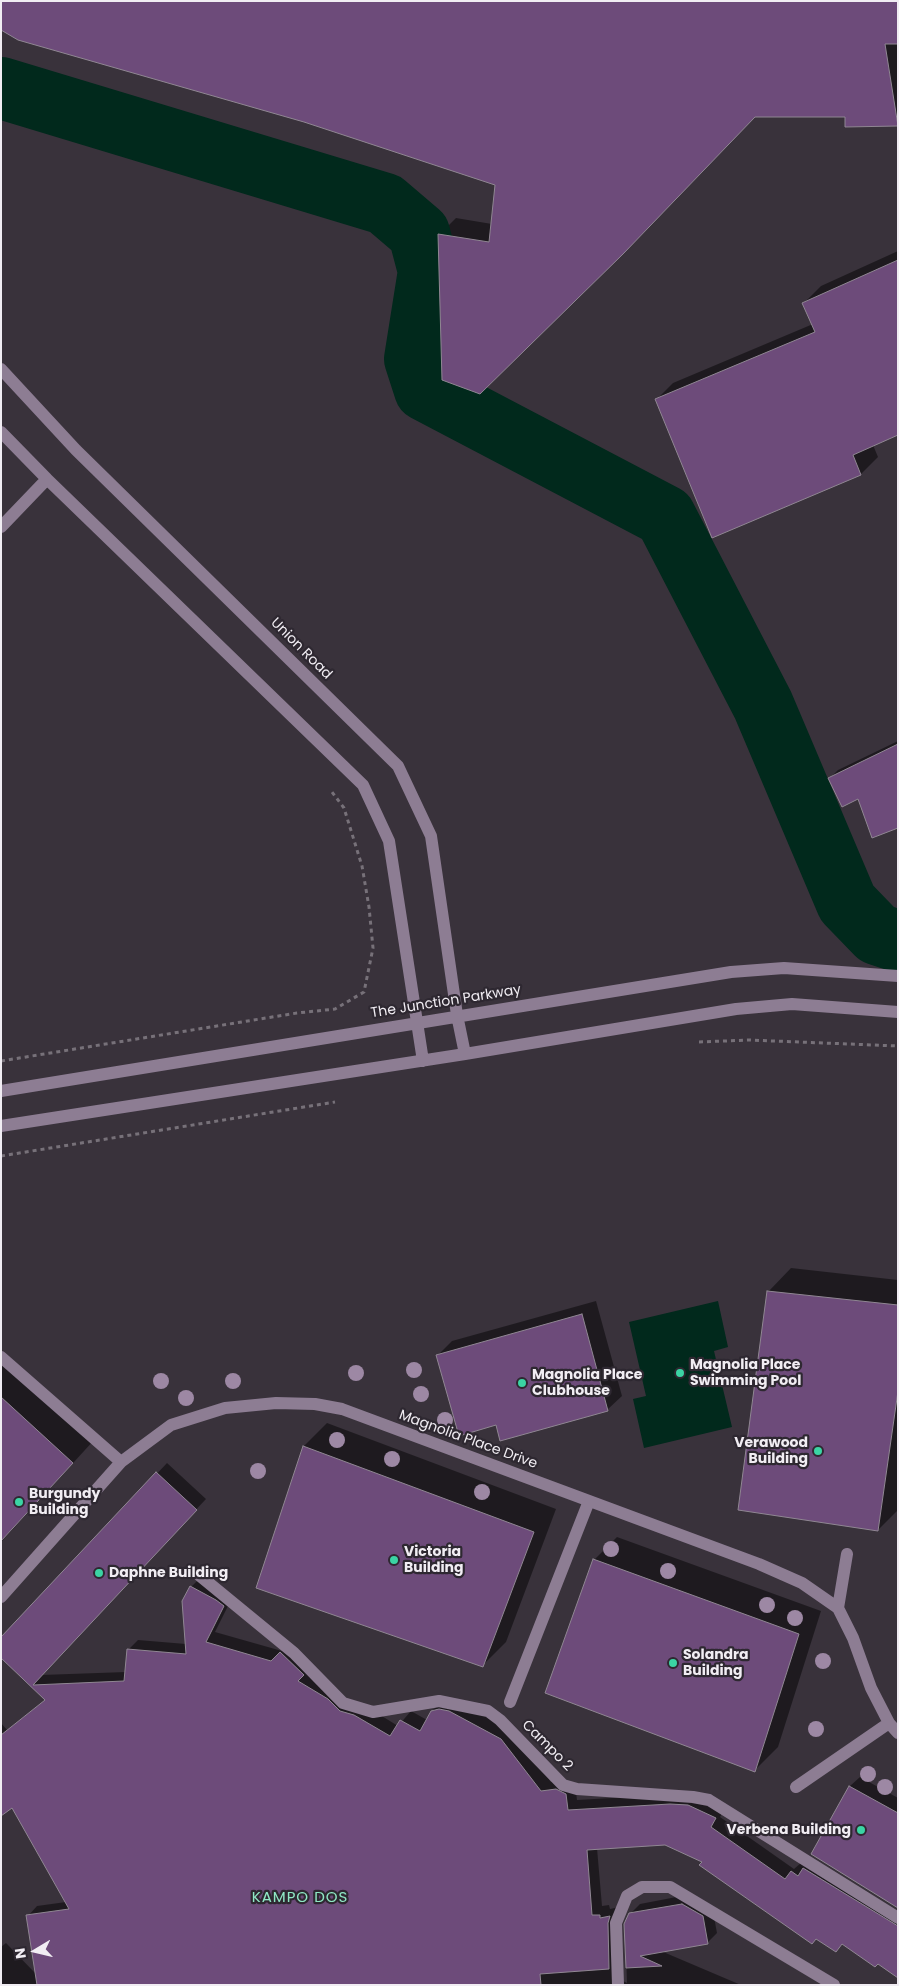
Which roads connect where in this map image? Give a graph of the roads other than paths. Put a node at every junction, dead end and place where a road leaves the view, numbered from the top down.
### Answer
1 (1, 369) edge
2 (1, 432) edge
3 (47, 479) junction
4 (1, 527) edge
5 (898, 976) edge
6 (898, 1012) edge
7 (457, 1016) junction
8 (416, 1022) junction
9 (465, 1054) junction
10 (424, 1061) junction
11 (1, 1091) edge
12 (1, 1126) edge
13 (1, 1357) edge
14 (121, 1462) junction
15 (589, 1501) junction
16 (847, 1554) dead end
17 (199, 1575) dead end
18 (1, 1597) edge
19 (838, 1608) junction
20 (510, 1702) dead end
21 (889, 1723) junction
22 (898, 1734) edge
23 (796, 1787) dead end
24 (898, 1918) edge
25 (618, 1985) edge
26 (834, 1985) edge

1 - 7 street, Union Road
2 - 3 street
3 - 4 street
3 - 8 street
5 - 7 street, The Junction Parkway
6 - 9 street
7 - 8 street, The Junction Parkway
7 - 9 street, Union Road
8 - 10 street
8 - 11 street, The Junction Parkway
9 - 10 street
10 - 12 street
13 - 14 street
14 - 15 street, Magnolia Place Drive
14 - 18 street, Magnolia Place Drive
15 - 19 street, Magnolia Place Drive
15 - 20 street
16 - 19 street
17 - 24 street, Campo 2
19 - 21 street, Magnolia Place Drive
21 - 22 street, Magnolia Place Drive
21 - 23 street
25 - 26 street

